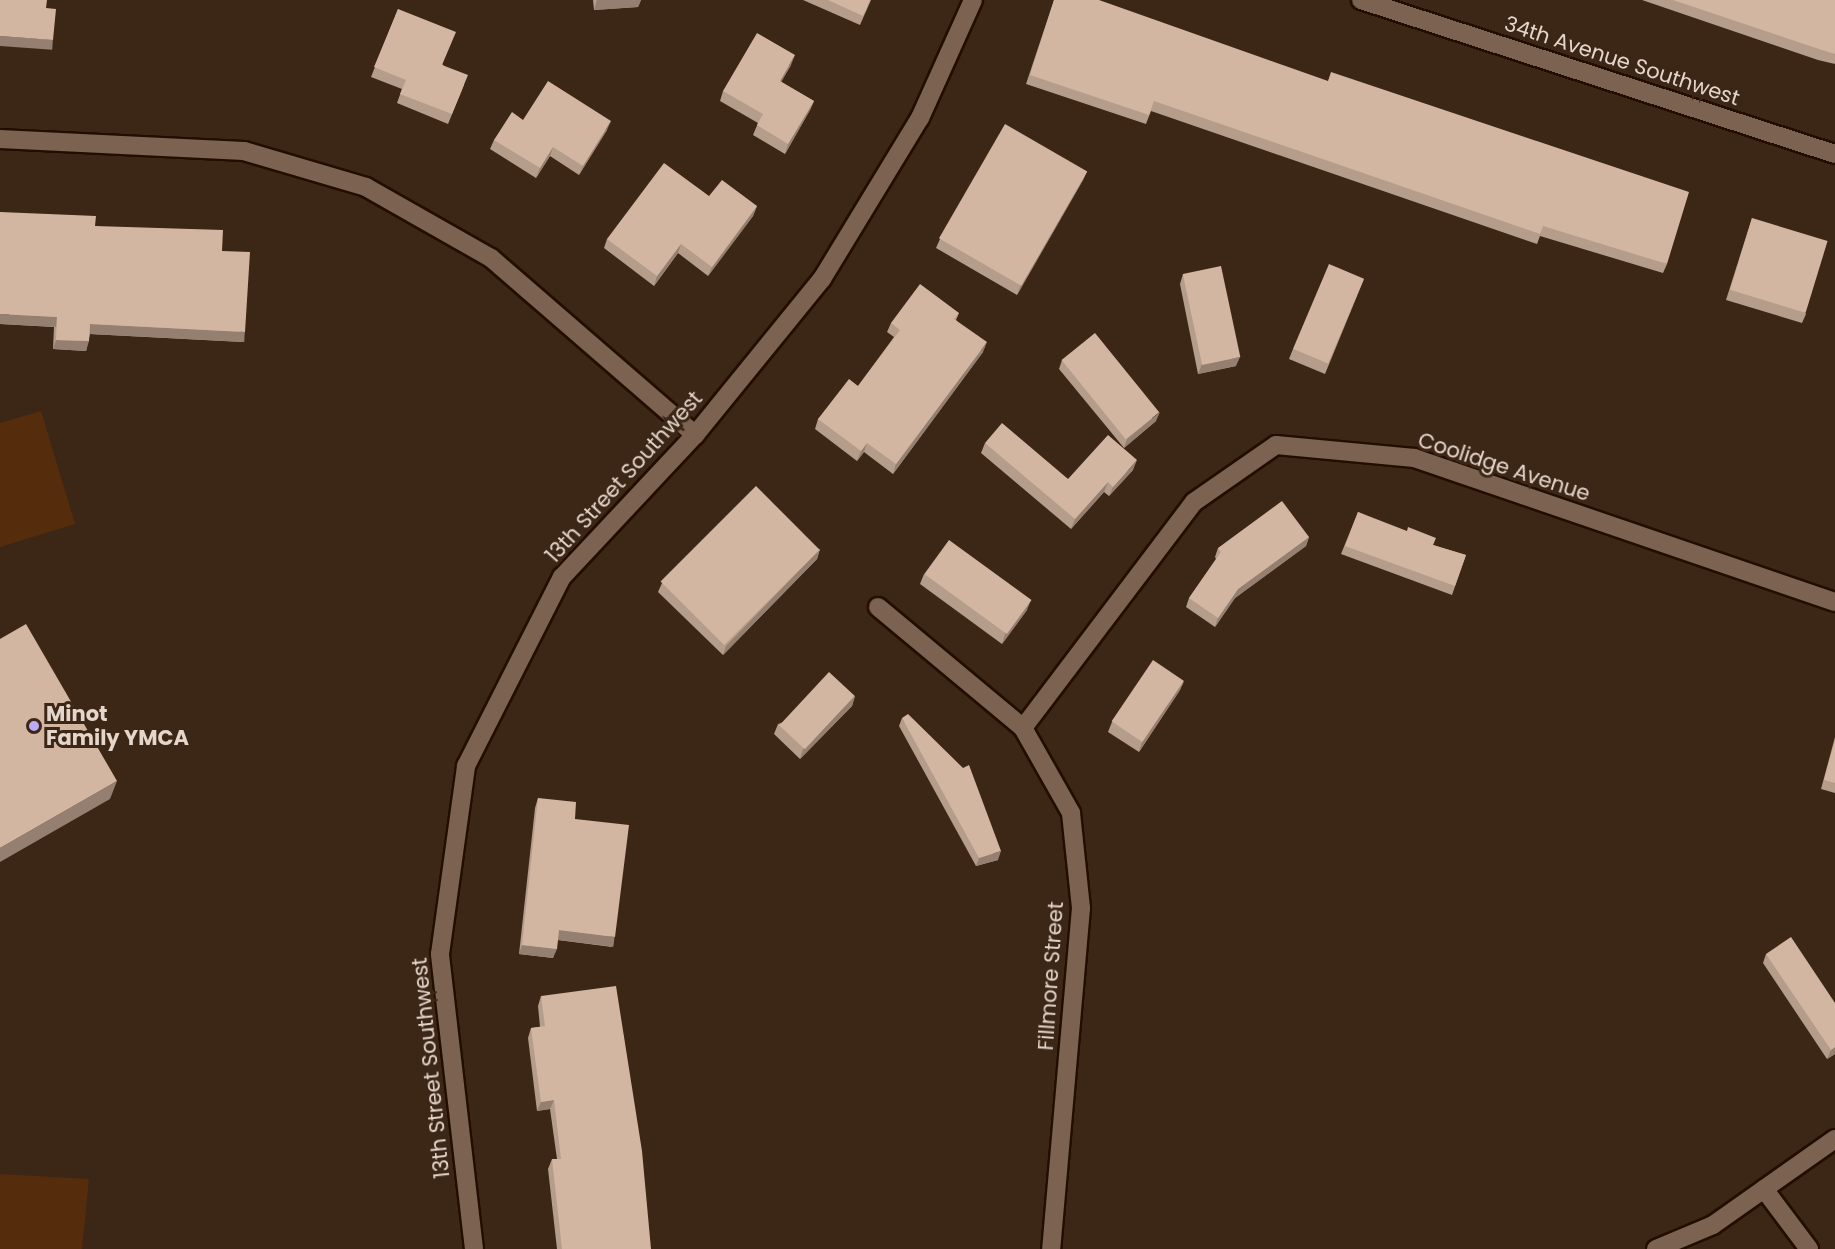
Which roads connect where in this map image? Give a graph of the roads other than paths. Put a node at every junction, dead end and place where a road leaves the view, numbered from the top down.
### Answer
1 (973, 0) edge
2 (1362, 0) edge
3 (0, 140) edge
4 (1835, 154) edge
5 (695, 435) junction
6 (1835, 602) edge
7 (878, 607) dead end
8 (1023, 728) junction
9 (1835, 1139) edge
10 (1764, 1189) junction
11 (474, 1249) edge
12 (1051, 1249) edge
13 (1656, 1249) edge
14 (1809, 1249) edge

1 - 5 street, 13th Street Southwest
2 - 4 street, 34th Avenue Southwest
3 - 5 street
5 - 11 street, 13th Street Southwest
6 - 8 street, Coolidge Avenue
7 - 8 street, Fillmore Street
8 - 12 street, Fillmore Street
9 - 10 street
10 - 13 street
10 - 14 street

